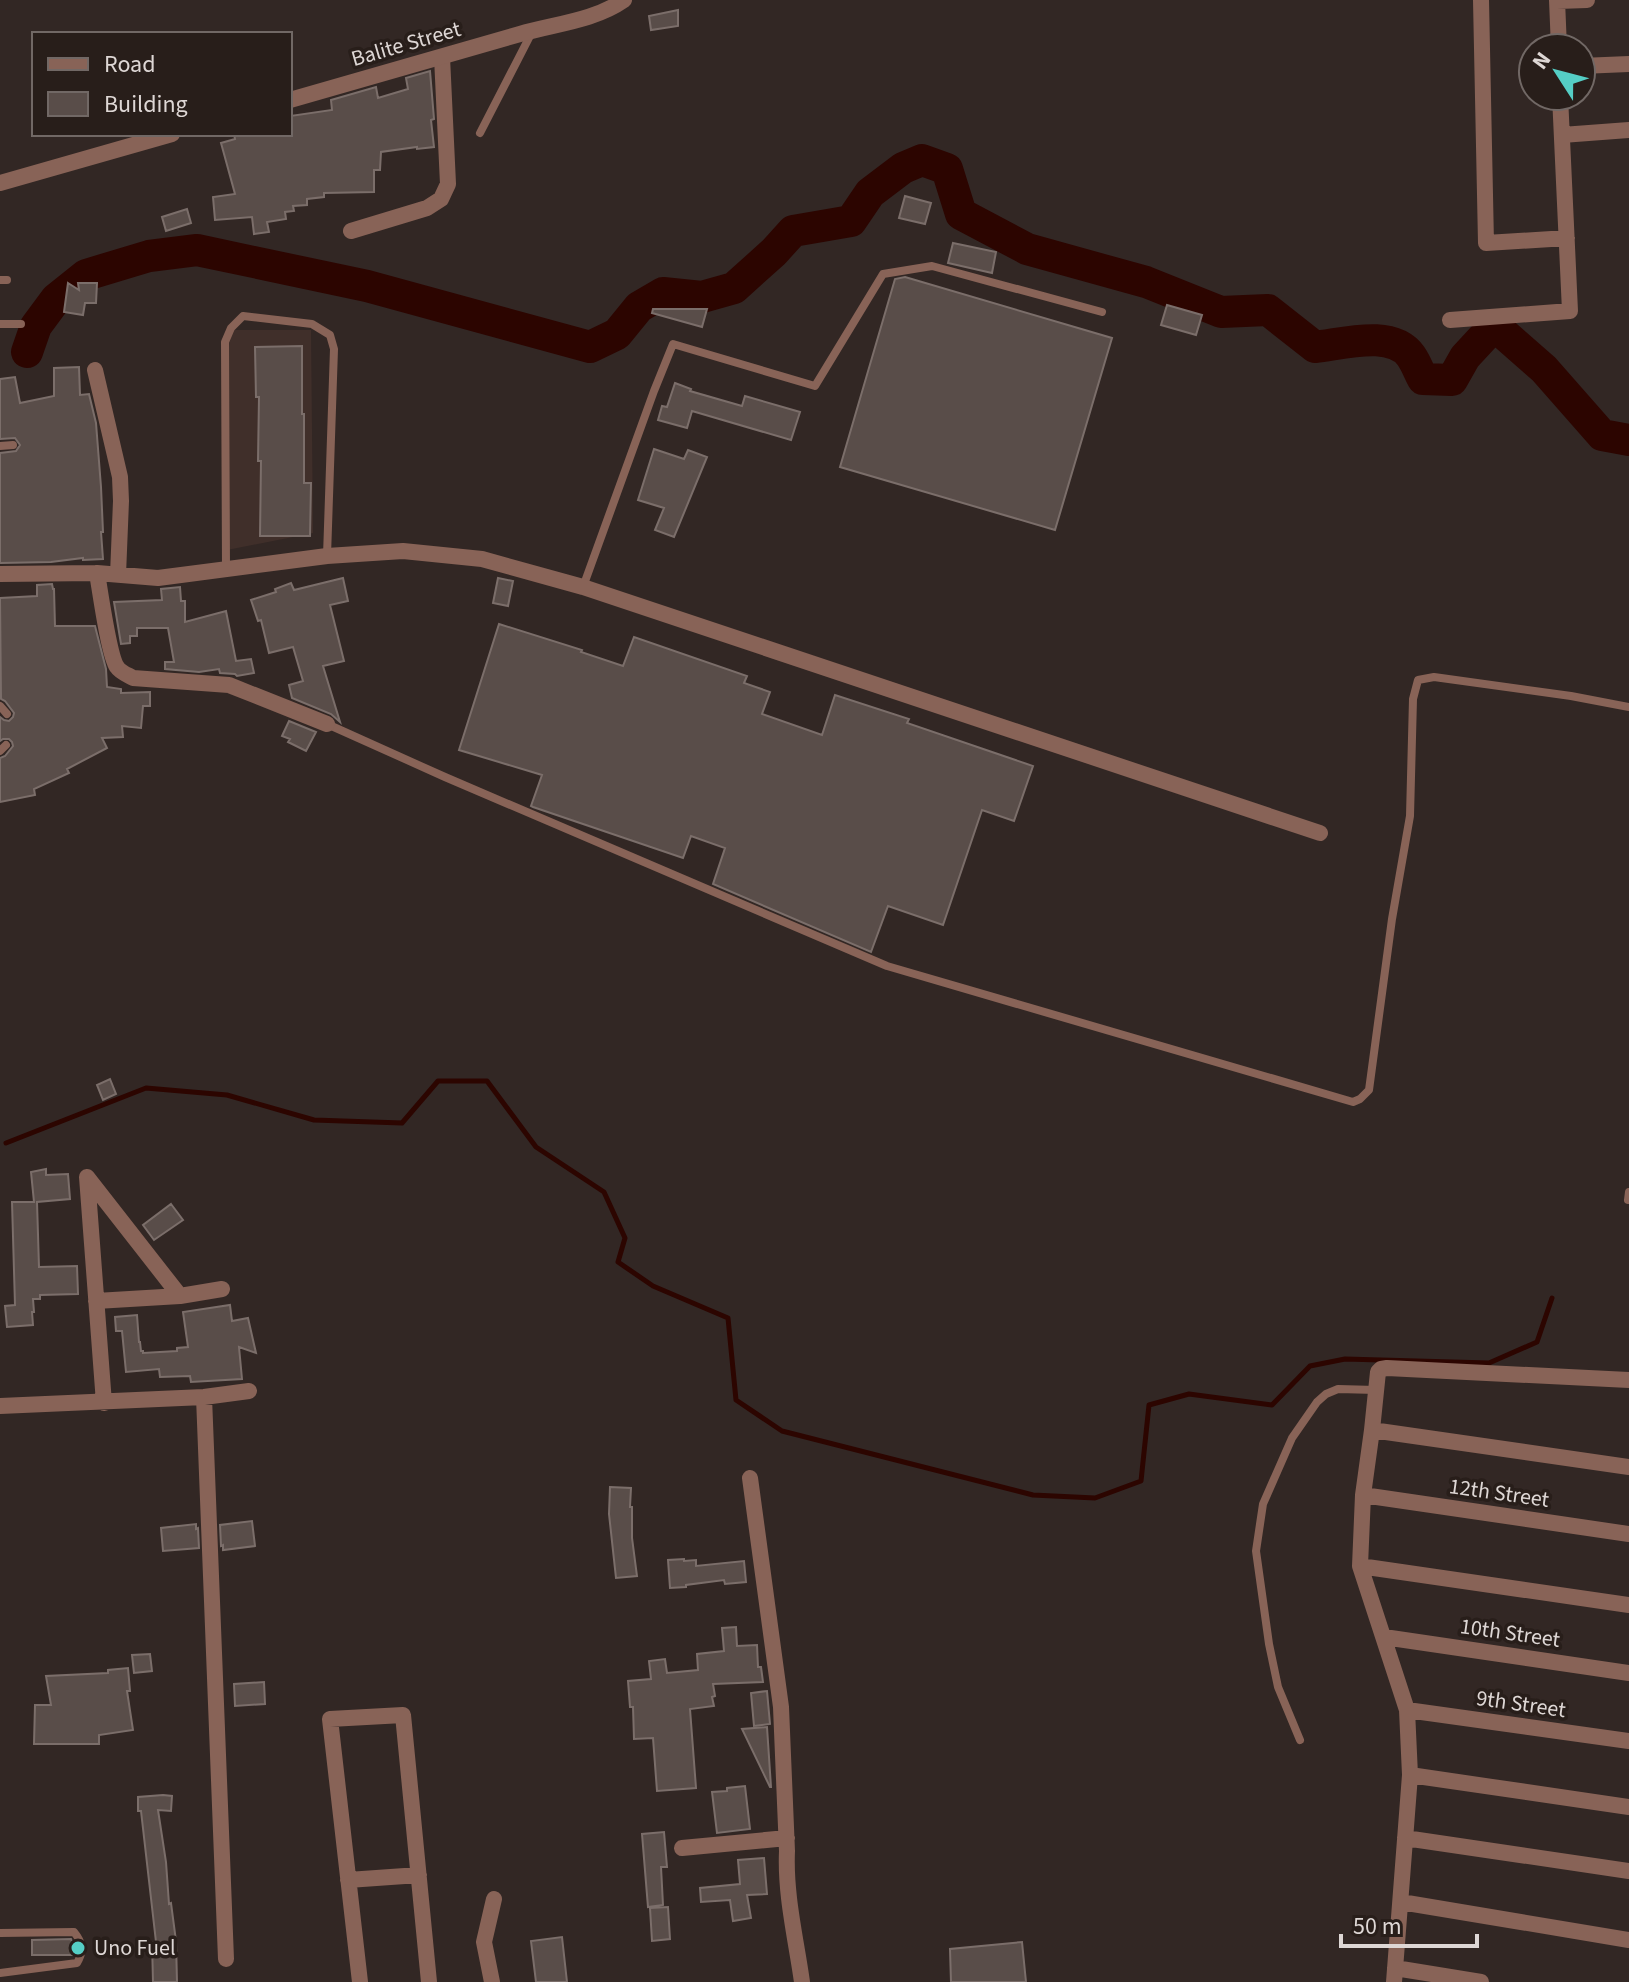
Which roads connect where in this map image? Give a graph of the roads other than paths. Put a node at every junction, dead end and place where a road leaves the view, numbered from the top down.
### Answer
1 (624, 0) edge
2 (1481, 0) edge
3 (1587, 0) edge
4 (1557, 1) edge
5 (533, 31) junction
6 (1558, 32) edge
7 (442, 57) junction
8 (1629, 64) edge
9 (1597, 65) edge
10 (292, 99) edge
11 (1561, 112) edge
12 (1629, 130) edge
13 (480, 133) dead end
14 (1562, 135) junction
15 (165, 136) edge
16 (0, 183) edge
17 (351, 231) dead end
18 (1567, 238) junction
19 (1102, 312) dead end
20 (1450, 320) dead end
21 (0, 324) edge
22 (21, 324) dead end
23 (95, 370) dead end
24 (13, 445) dead end
25 (0, 446) edge
26 (327, 556) junction
27 (226, 570) junction
28 (97, 573) junction
29 (0, 574) edge
30 (118, 575) junction
31 (583, 587) junction
32 (0, 706) edge
33 (1629, 707) edge
34 (7, 714) dead end
35 (327, 724) joint
36 (1320, 833) dead end
37 (1629, 1192) edge
38 (1628, 1200) edge
39 (222, 1289) dead end
40 (180, 1296) junction
41 (96, 1301) junction
42 (1629, 1380) edge
43 (1376, 1390) junction
44 (249, 1391) dead end
45 (204, 1397) junction
46 (104, 1403) junction
47 (0, 1406) edge
48 (1372, 1430) junction
49 (1629, 1467) edge
50 (750, 1478) dead end
51 (1363, 1495) junction
52 (1629, 1534) edge
53 (1360, 1566) junction
54 (1629, 1605) edge
55 (1384, 1637) junction
56 (1629, 1673) edge
57 (1407, 1710) junction
58 (1300, 1740) dead end
59 (1629, 1741) edge
60 (1410, 1775) junction
61 (1629, 1807) edge
62 (787, 1838) junction
63 (1405, 1838) junction
64 (682, 1848) dead end
65 (1629, 1871) edge
66 (419, 1875) junction
67 (348, 1880) junction
68 (494, 1899) dead end
69 (1401, 1902) junction
70 (0, 1933) edge
71 (1629, 1940) edge
72 (226, 1959) dead end
73 (0, 1973) edge
74 (1395, 1975) edge
75 (360, 1982) edge
76 (429, 1982) edge
77 (492, 1982) edge
78 (802, 1982) edge
79 (1481, 1982) edge

1 - 5 street, Balite Street
2 - 18 street
3 - 4 street
4 - 6 street
5 - 7 street, Balite Street
5 - 13 lane
7 - 10 street, Balite Street
7 - 17 street
8 - 9 street
11 - 14 street
12 - 14 street
14 - 18 street
15 - 16 street
18 - 20 street
19 - 31 lane
21 - 22 lane
23 - 30 street
24 - 25 lane
26 - 27 street
26 - 27 lane
26 - 31 street
27 - 30 street
28 - 29 street
28 - 30 street
28 - 35 street
31 - 36 street
32 - 34 lane
33 - 35 lane
37 - 38 lane
39 - 40 street
40 - 41 street
40 - 41 street
41 - 46 street
42 - 43 street
43 - 48 street
43 - 58 lane
44 - 45 street
45 - 46 street
45 - 72 street
46 - 47 street
48 - 49 street
48 - 51 street
50 - 62 street
51 - 52 street, 12th Street
51 - 53 street
53 - 54 street
53 - 55 street
55 - 56 street, 10th Street
55 - 57 street
57 - 59 street, 9th Street
57 - 60 street
60 - 61 street
60 - 63 street
62 - 64 street
62 - 78 street
63 - 65 street
63 - 69 street
66 - 67 street
66 - 67 street
66 - 76 street
67 - 75 street
68 - 77 street
69 - 71 street
69 - 74 street
70 - 73 lane
74 - 79 street

